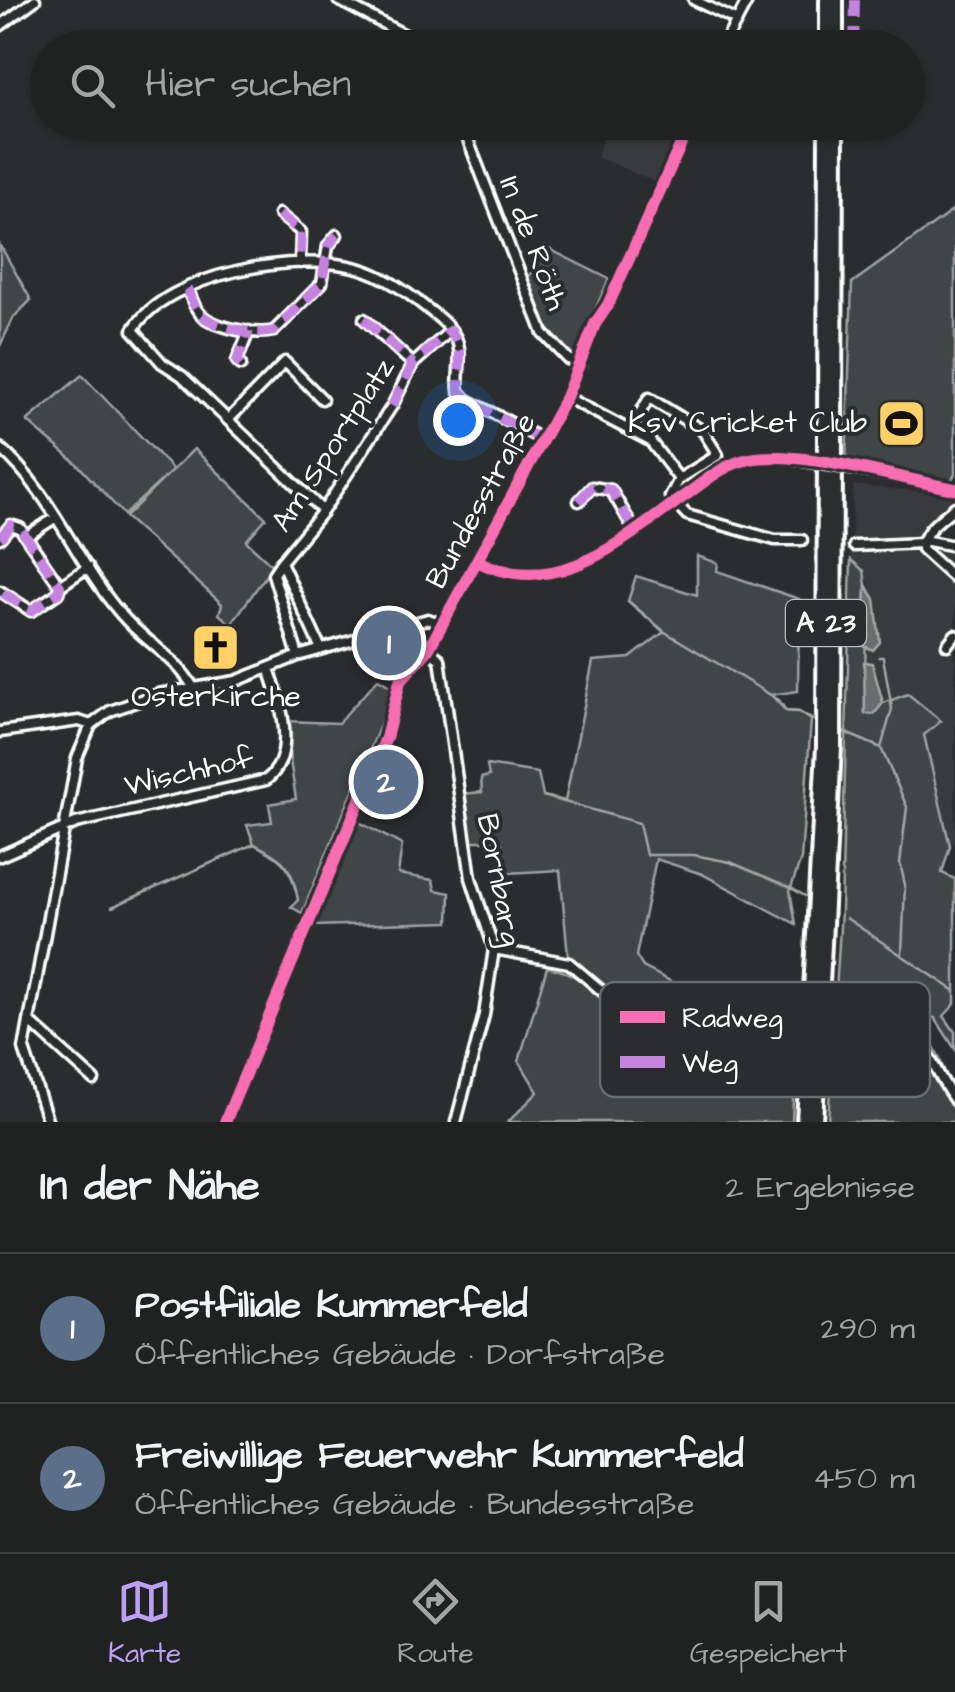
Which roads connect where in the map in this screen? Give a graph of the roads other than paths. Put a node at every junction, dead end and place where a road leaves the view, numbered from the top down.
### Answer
1 (35, 0) edge
2 (338, 0) edge
3 (694, 0) edge
4 (748, 0) edge
5 (827, 0) edge
6 (836, 0) edge
7 (737, 22) junction
8 (0, 26) edge
9 (396, 30) edge
10 (732, 30) edge
11 (827, 30) edge
12 (836, 30) edge
13 (469, 140) edge
14 (683, 140) edge
15 (826, 140) edge
16 (836, 140) edge
17 (279, 214) dead end
18 (338, 235) dead end
19 (300, 263) junction
20 (326, 263) junction
21 (187, 288) junction
22 (364, 319) dead end
23 (451, 330) junction
24 (248, 332) junction
25 (237, 361) dead end
26 (413, 364) junction
27 (581, 365) junction
28 (566, 396) junction
29 (322, 399) dead end
30 (228, 420) junction
31 (611, 422) junction
32 (630, 430) junction
33 (603, 434) dead end
34 (544, 440) junction
35 (0, 448) edge
36 (679, 479) junction
37 (955, 488) edge
38 (578, 500) dead end
39 (674, 503) junction
40 (955, 507) edge
41 (323, 511) junction
42 (54, 518) junction
43 (635, 531) junction
44 (26, 536) junction
45 (0, 538) edge
46 (802, 540) dead end
47 (922, 542) junction
48 (854, 546) dead end
49 (955, 546) edge
50 (478, 561) junction
51 (281, 562) junction
52 (88, 567) junction
53 (955, 579) edge
54 (60, 586) junction
55 (0, 590) edge
56 (442, 624) junction
57 (955, 635) edge
58 (948, 644) dead end
59 (321, 649) junction
60 (428, 650) junction
61 (298, 656) junction
62 (269, 670) junction
63 (194, 689) junction
64 (90, 725) junction
65 (0, 732) edge
66 (64, 827) junction
67 (0, 856) edge
68 (494, 950) junction
69 (811, 982) edge
70 (822, 982) edge
71 (600, 989) edge
72 (28, 1021) junction
73 (930, 1060) edge
74 (94, 1080) dead end
75 (805, 1097) edge
76 (816, 1097) edge
77 (955, 1101) edge
78 (48, 1122) edge
79 (224, 1122) edge
80 (456, 1122) edge
81 (804, 1122) edge
82 (815, 1122) edge

1 - 8 street
2 - 9 street
3 - 7 street
4 - 7 street
5 - 11 highway
6 - 12 highway
7 - 10 street
13 - 27 street, In de Röth
14 - 27 street, Bundesstraße
15 - 69 highway, A 23
16 - 70 highway, A 23
17 - 19 street
18 - 20 street
19 - 20 street
19 - 21 street
20 - 23 street
20 - 24 street
21 - 24 street
21 - 30 street
22 - 26 street
23 - 26 street, Am Sportplatz
23 - 34 street
24 - 25 street
26 - 41 street, Am Sportplatz
27 - 28 street, Bundesstraße
28 - 31 street
28 - 34 street, Bundesstraße
29 - 30 street
30 - 41 street
31 - 32 street
31 - 33 street
32 - 36 street
32 - 36 street
34 - 50 street, Bundesstraße
35 - 42 street
36 - 39 street
37 - 39 street, bridge
38 - 43 street
39 - 43 street
39 - 46 street
40 - 47 street
41 - 51 street, Am Sportplatz
42 - 44 street
42 - 52 street
43 - 50 street
44 - 45 street
44 - 54 street
47 - 48 street
47 - 49 street
47 - 53 street
50 - 56 street, Bundesstraße
51 - 59 street, Am Sportplatz
51 - 61 street
52 - 54 street
52 - 63 street
54 - 55 street
56 - 59 street
56 - 60 street, Bundesstraße
57 - 58 street
59 - 61 street
60 - 68 street, Bornbarg
60 - 79 street, Bundesstraße
61 - 62 street
62 - 63 street
62 - 66 street, Wischhof
63 - 64 street
64 - 65 street
64 - 66 street
66 - 67 street
66 - 72 street
68 - 71 street, bridge
68 - 80 street, Bornbarg
72 - 74 street
72 - 78 street
73 - 77 street, bridge
75 - 81 highway, A 23
76 - 82 highway, A 23

